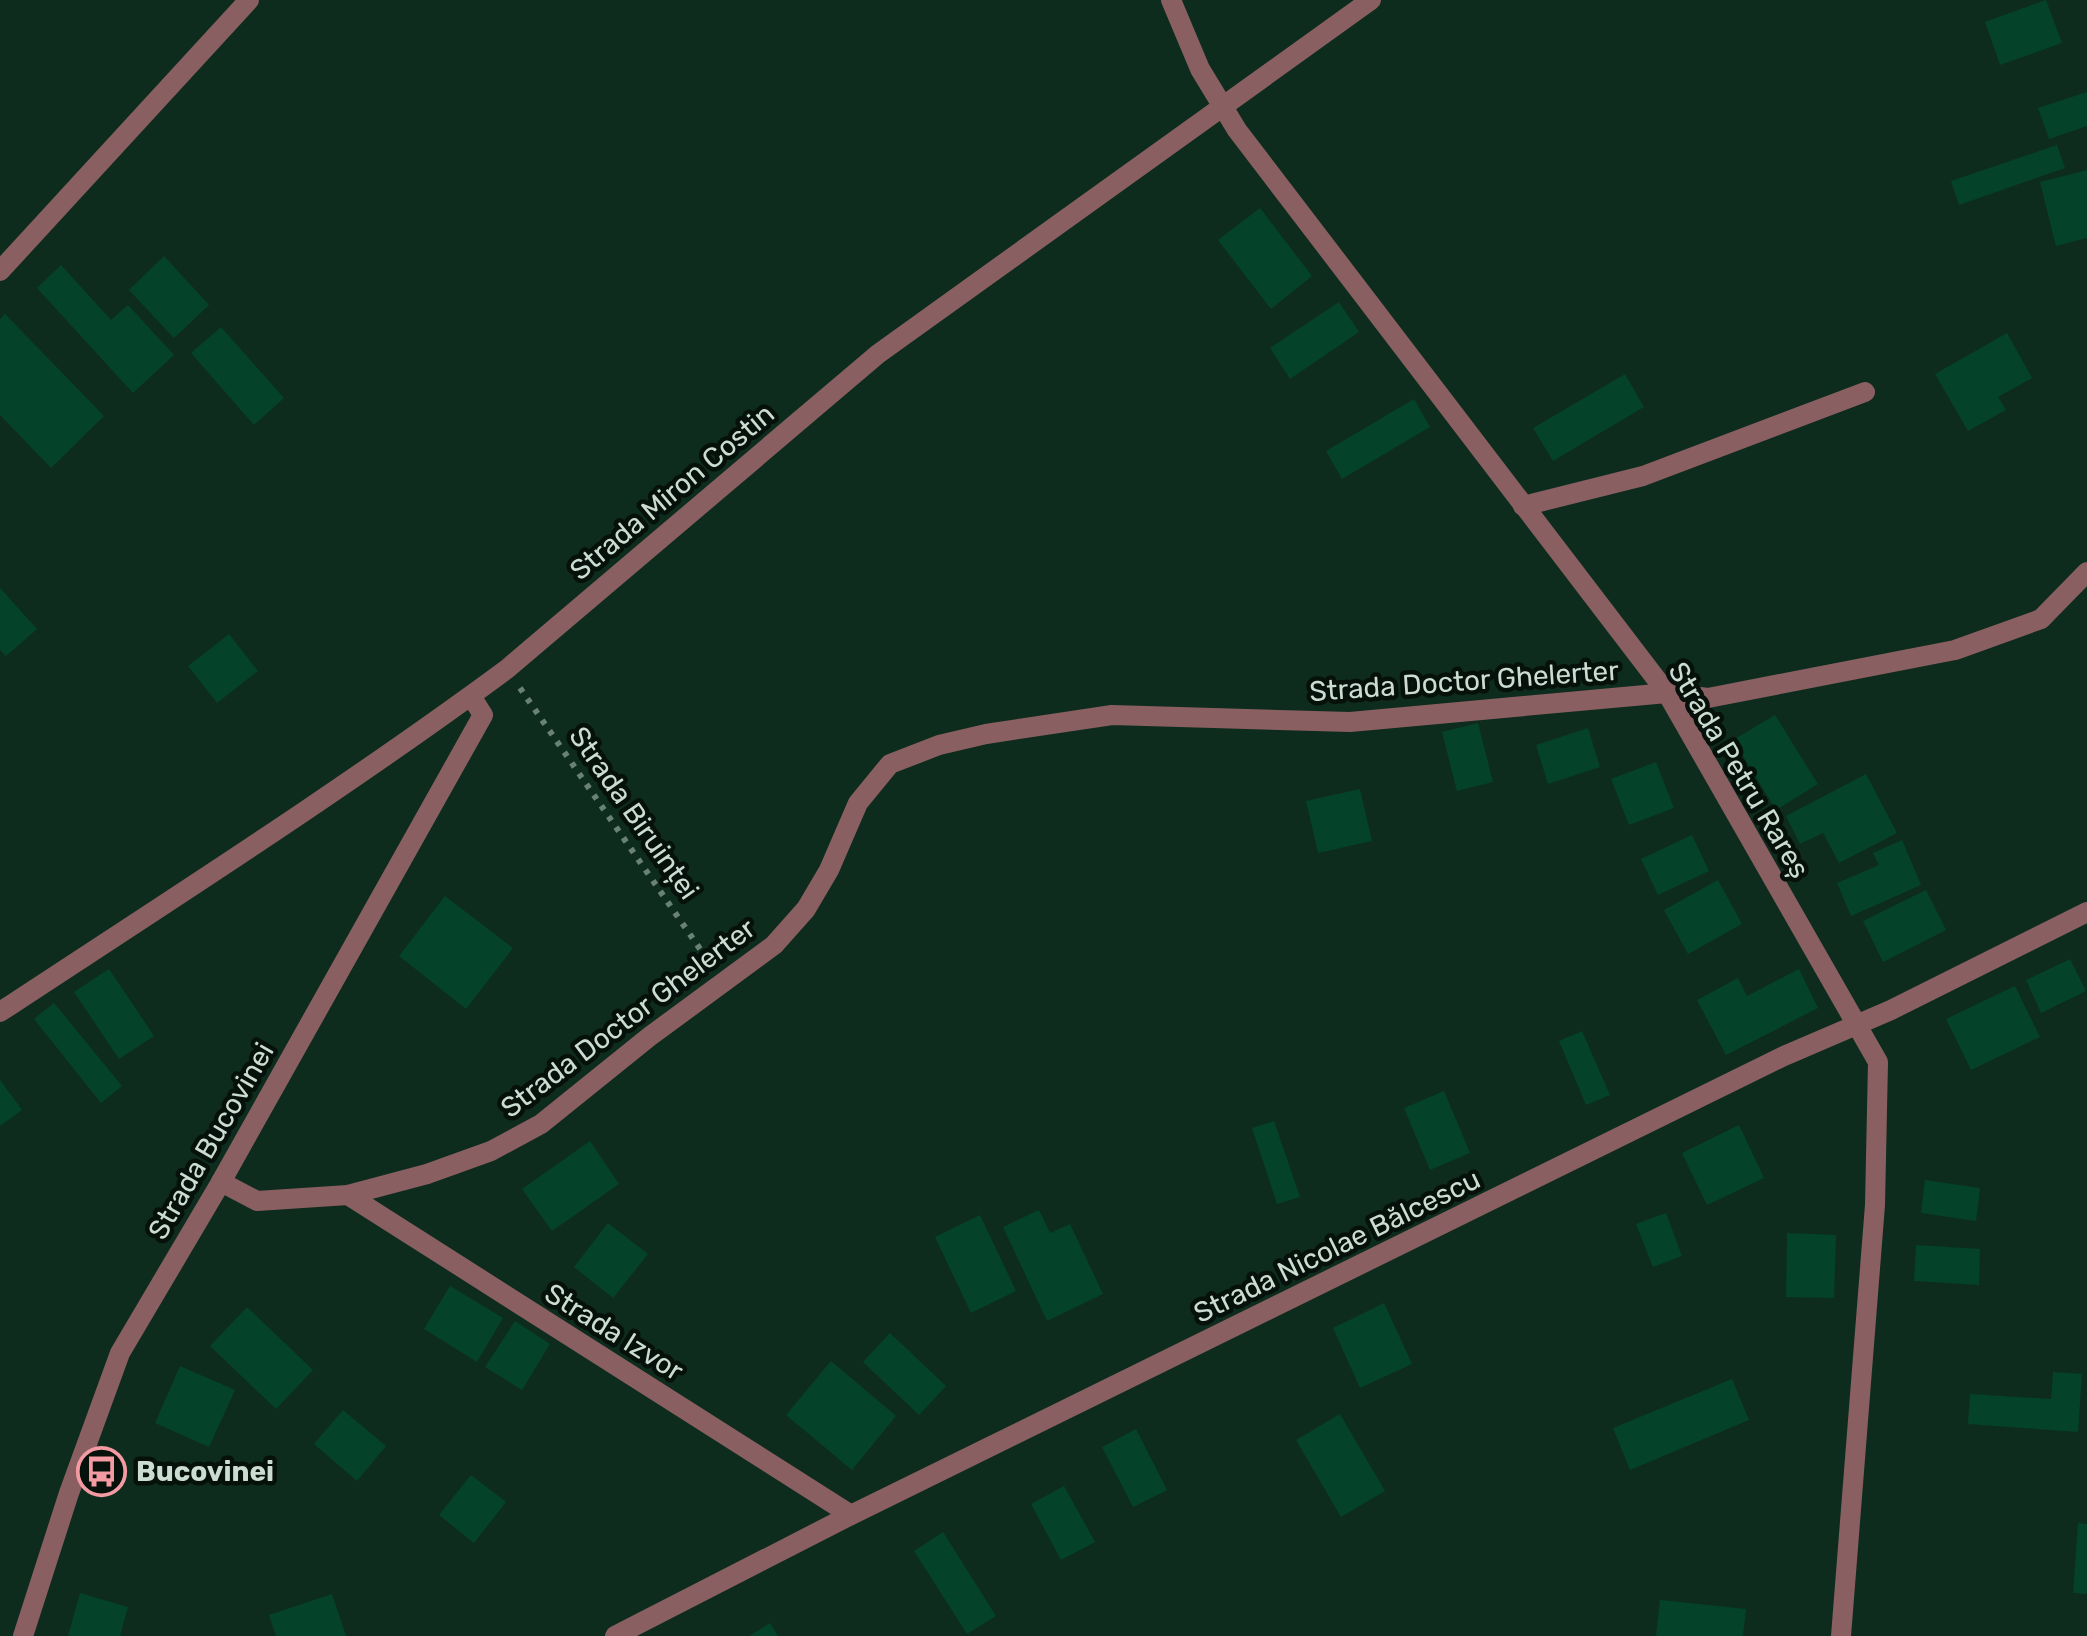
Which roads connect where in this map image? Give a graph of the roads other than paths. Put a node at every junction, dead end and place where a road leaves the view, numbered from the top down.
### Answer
1 (249, 0) edge
2 (1171, 0) edge
3 (1370, 0) edge
4 (1221, 106) junction
5 (0, 270) edge
6 (1865, 392) dead end
7 (1523, 506) junction
8 (2087, 572) edge
9 (1667, 693) junction
10 (471, 696) junction
11 (2087, 912) edge
12 (0, 1012) edge
13 (1856, 1024) junction
14 (220, 1182) junction
15 (348, 1195) junction
16 (851, 1515) junction
17 (23, 1636) edge
18 (615, 1636) edge
19 (1842, 1636) edge

1 - 5 street
2 - 4 street, Strada Petru Rareș
3 - 4 street, Strada Miron Costin
4 - 7 street, Strada Petru Rareș
4 - 10 street, Strada Miron Costin
6 - 7 street
7 - 9 street, Strada Petru Rareș
8 - 9 street, Strada Doctor Ghelerter
9 - 13 street, Strada Petru Rareș
9 - 15 street, Strada Doctor Ghelerter
10 - 12 street, Strada Miron Costin
10 - 14 street, Strada Bucovinei
11 - 13 street, Strada Nicolae Bălcescu
13 - 16 street, Strada Nicolae Bălcescu
13 - 19 street, Strada Petru Rareș
14 - 15 street, Strada Doctor Ghelerter
14 - 17 street, Strada Bucovinei
15 - 16 street, Strada Izvor
16 - 18 street, Strada Nicolae Bălcescu

